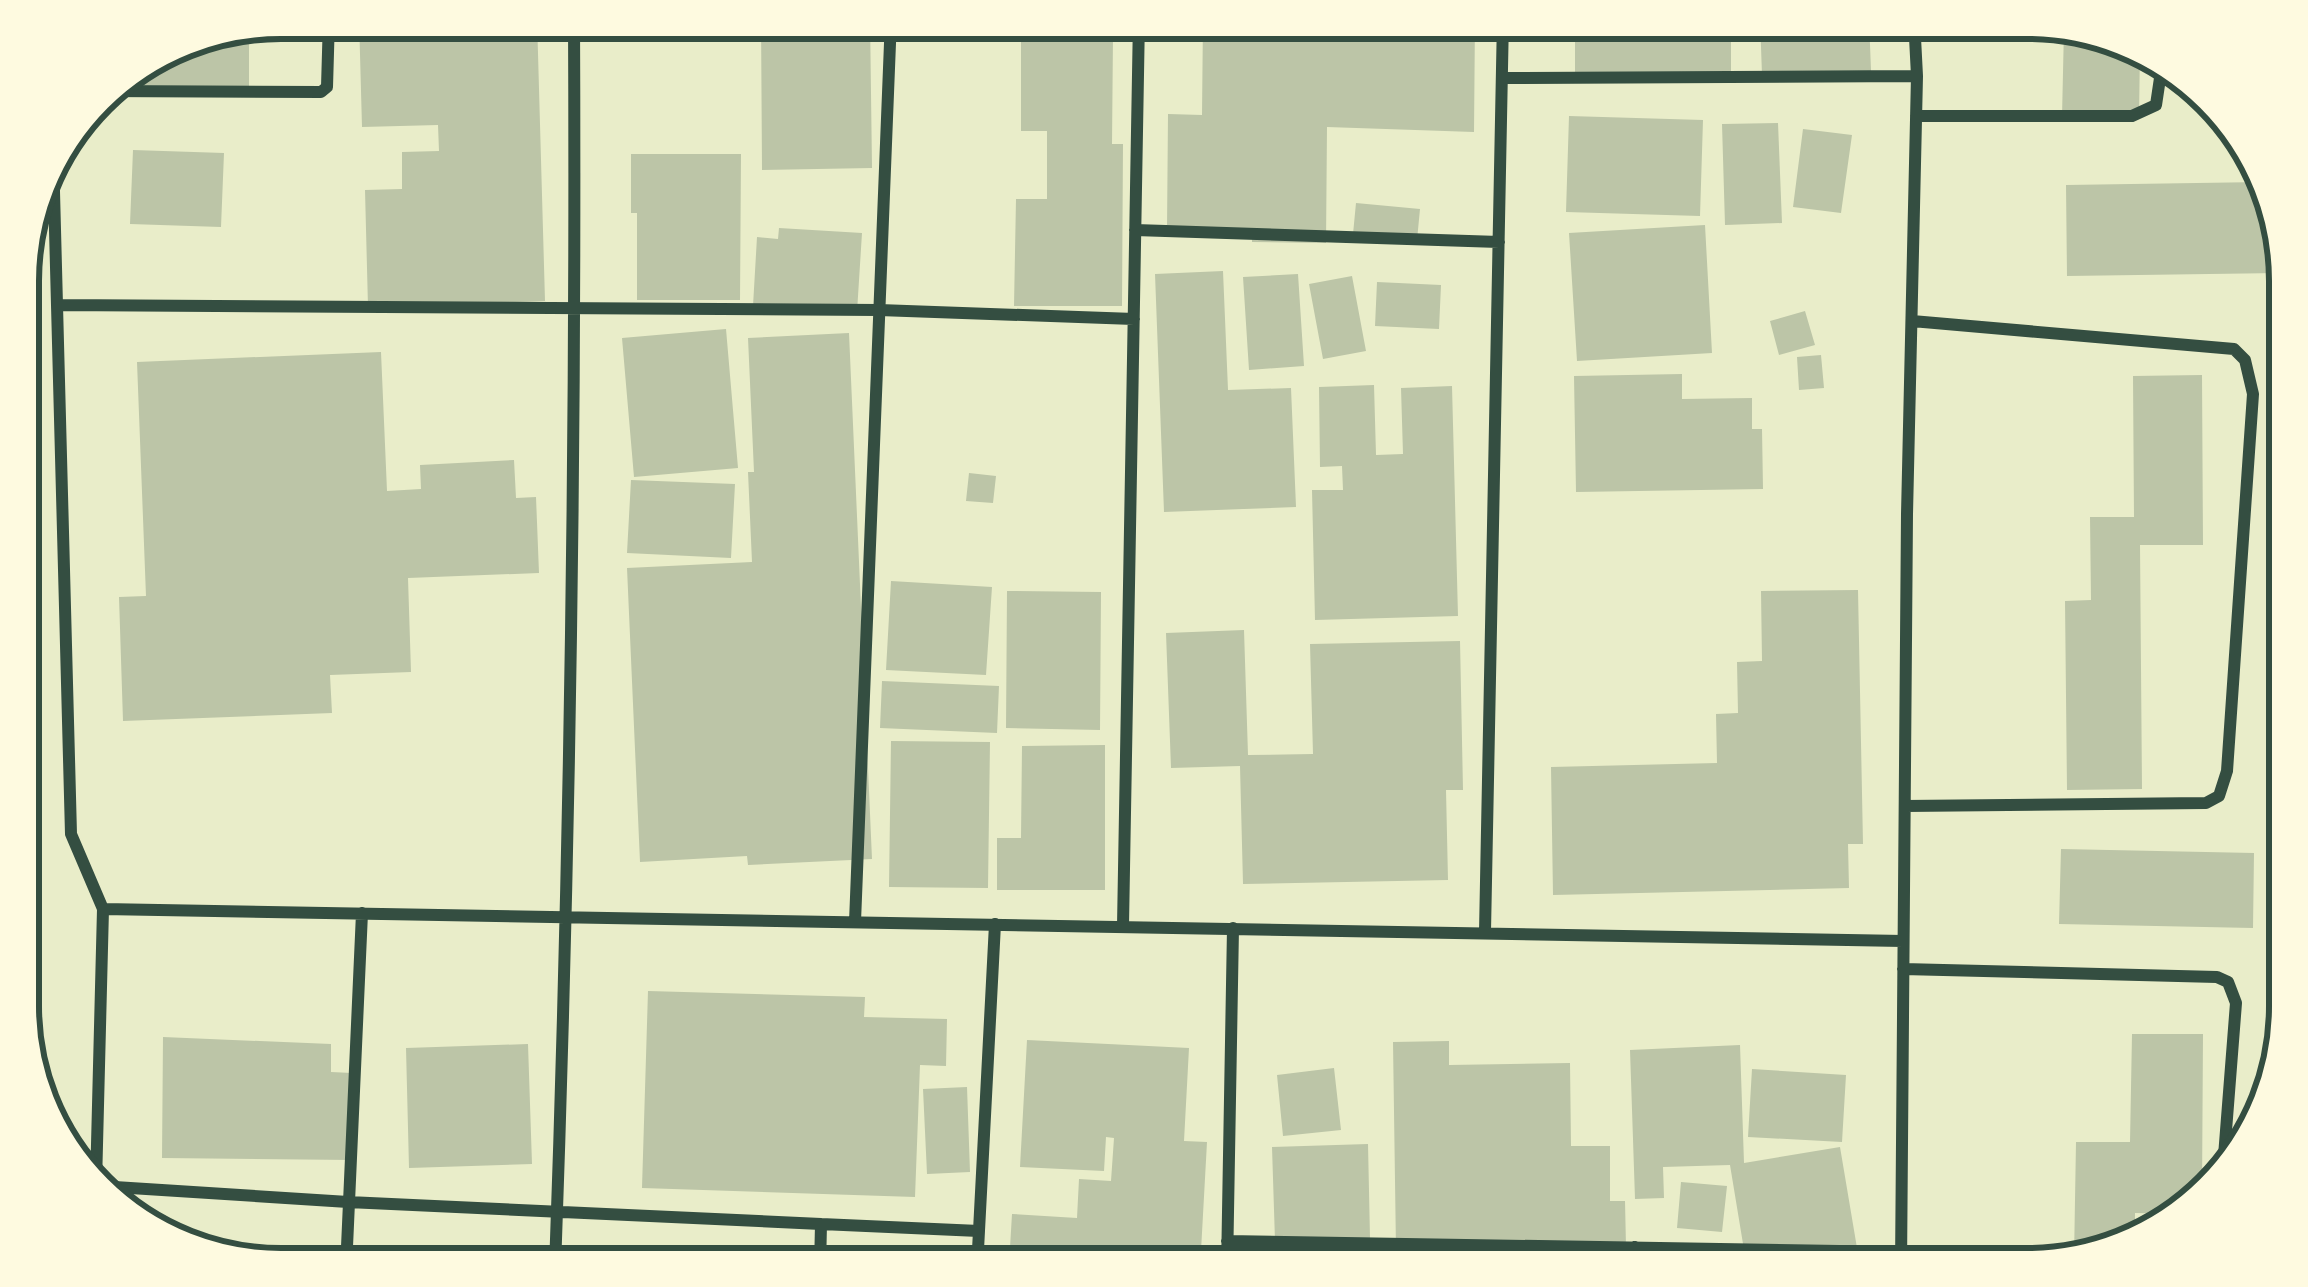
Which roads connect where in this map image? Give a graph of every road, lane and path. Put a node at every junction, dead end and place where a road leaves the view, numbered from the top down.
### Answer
1 (1503, 39) edge
2 (1915, 39) edge
3 (328, 40) edge
4 (574, 40) edge
5 (889, 40) edge
6 (1139, 40) edge
7 (1917, 76) junction
8 (1502, 78) junction
9 (2160, 79) edge
10 (131, 91) edge
11 (1916, 116) junction
12 (54, 197) edge
13 (1135, 230) junction
14 (1498, 242) junction
15 (57, 305) junction
16 (575, 310) junction
17 (879, 310) junction
18 (1133, 320) junction
19 (1912, 321) junction
20 (1905, 806) junction
21 (103, 909) junction
22 (362, 914) junction
23 (568, 917) junction
24 (855, 922) junction
25 (994, 924) junction
26 (1123, 926) junction
27 (1233, 928) junction
28 (1486, 932) junction
29 (1903, 941) junction
30 (1903, 969) junction
31 (2225, 1144) edge
32 (98, 1165) edge
33 (119, 1186) edge
34 (347, 1202) junction
35 (557, 1213) junction
36 (821, 1224) junction
37 (979, 1231) junction
38 (1227, 1241) junction
39 (1227, 1247) edge
40 (1634, 1247) joint
41 (1646, 1247) edge
42 (1901, 1247) edge
43 (346, 1248) edge
44 (556, 1248) edge
45 (820, 1248) edge
46 (978, 1248) edge

1 - 8 street
2 - 7 street
3 - 10 street
4 - 16 street
5 - 17 street
6 - 13 street
7 - 8 street
7 - 11 street
8 - 14 street
9 - 11 street
11 - 19 street
12 - 15 street
13 - 14 street
13 - 18 street
14 - 28 street
15 - 16 street
15 - 21 street
16 - 17 street
16 - 23 street
17 - 18 street
17 - 24 street
18 - 26 street
19 - 20 street
19 - 20 street
20 - 29 street
21 - 22 street
21 - 32 street
22 - 23 street
22 - 34 street
23 - 24 street
23 - 35 street
24 - 25 street
25 - 26 street
25 - 37 street
26 - 27 street
27 - 28 street
27 - 38 street
28 - 29 street
29 - 30 street
30 - 31 street
30 - 42 street
33 - 34 street
34 - 35 street
34 - 43 street
35 - 36 street
35 - 44 street
36 - 37 street
36 - 45 street
37 - 46 street
38 - 39 street
38 - 40 street
40 - 41 street

